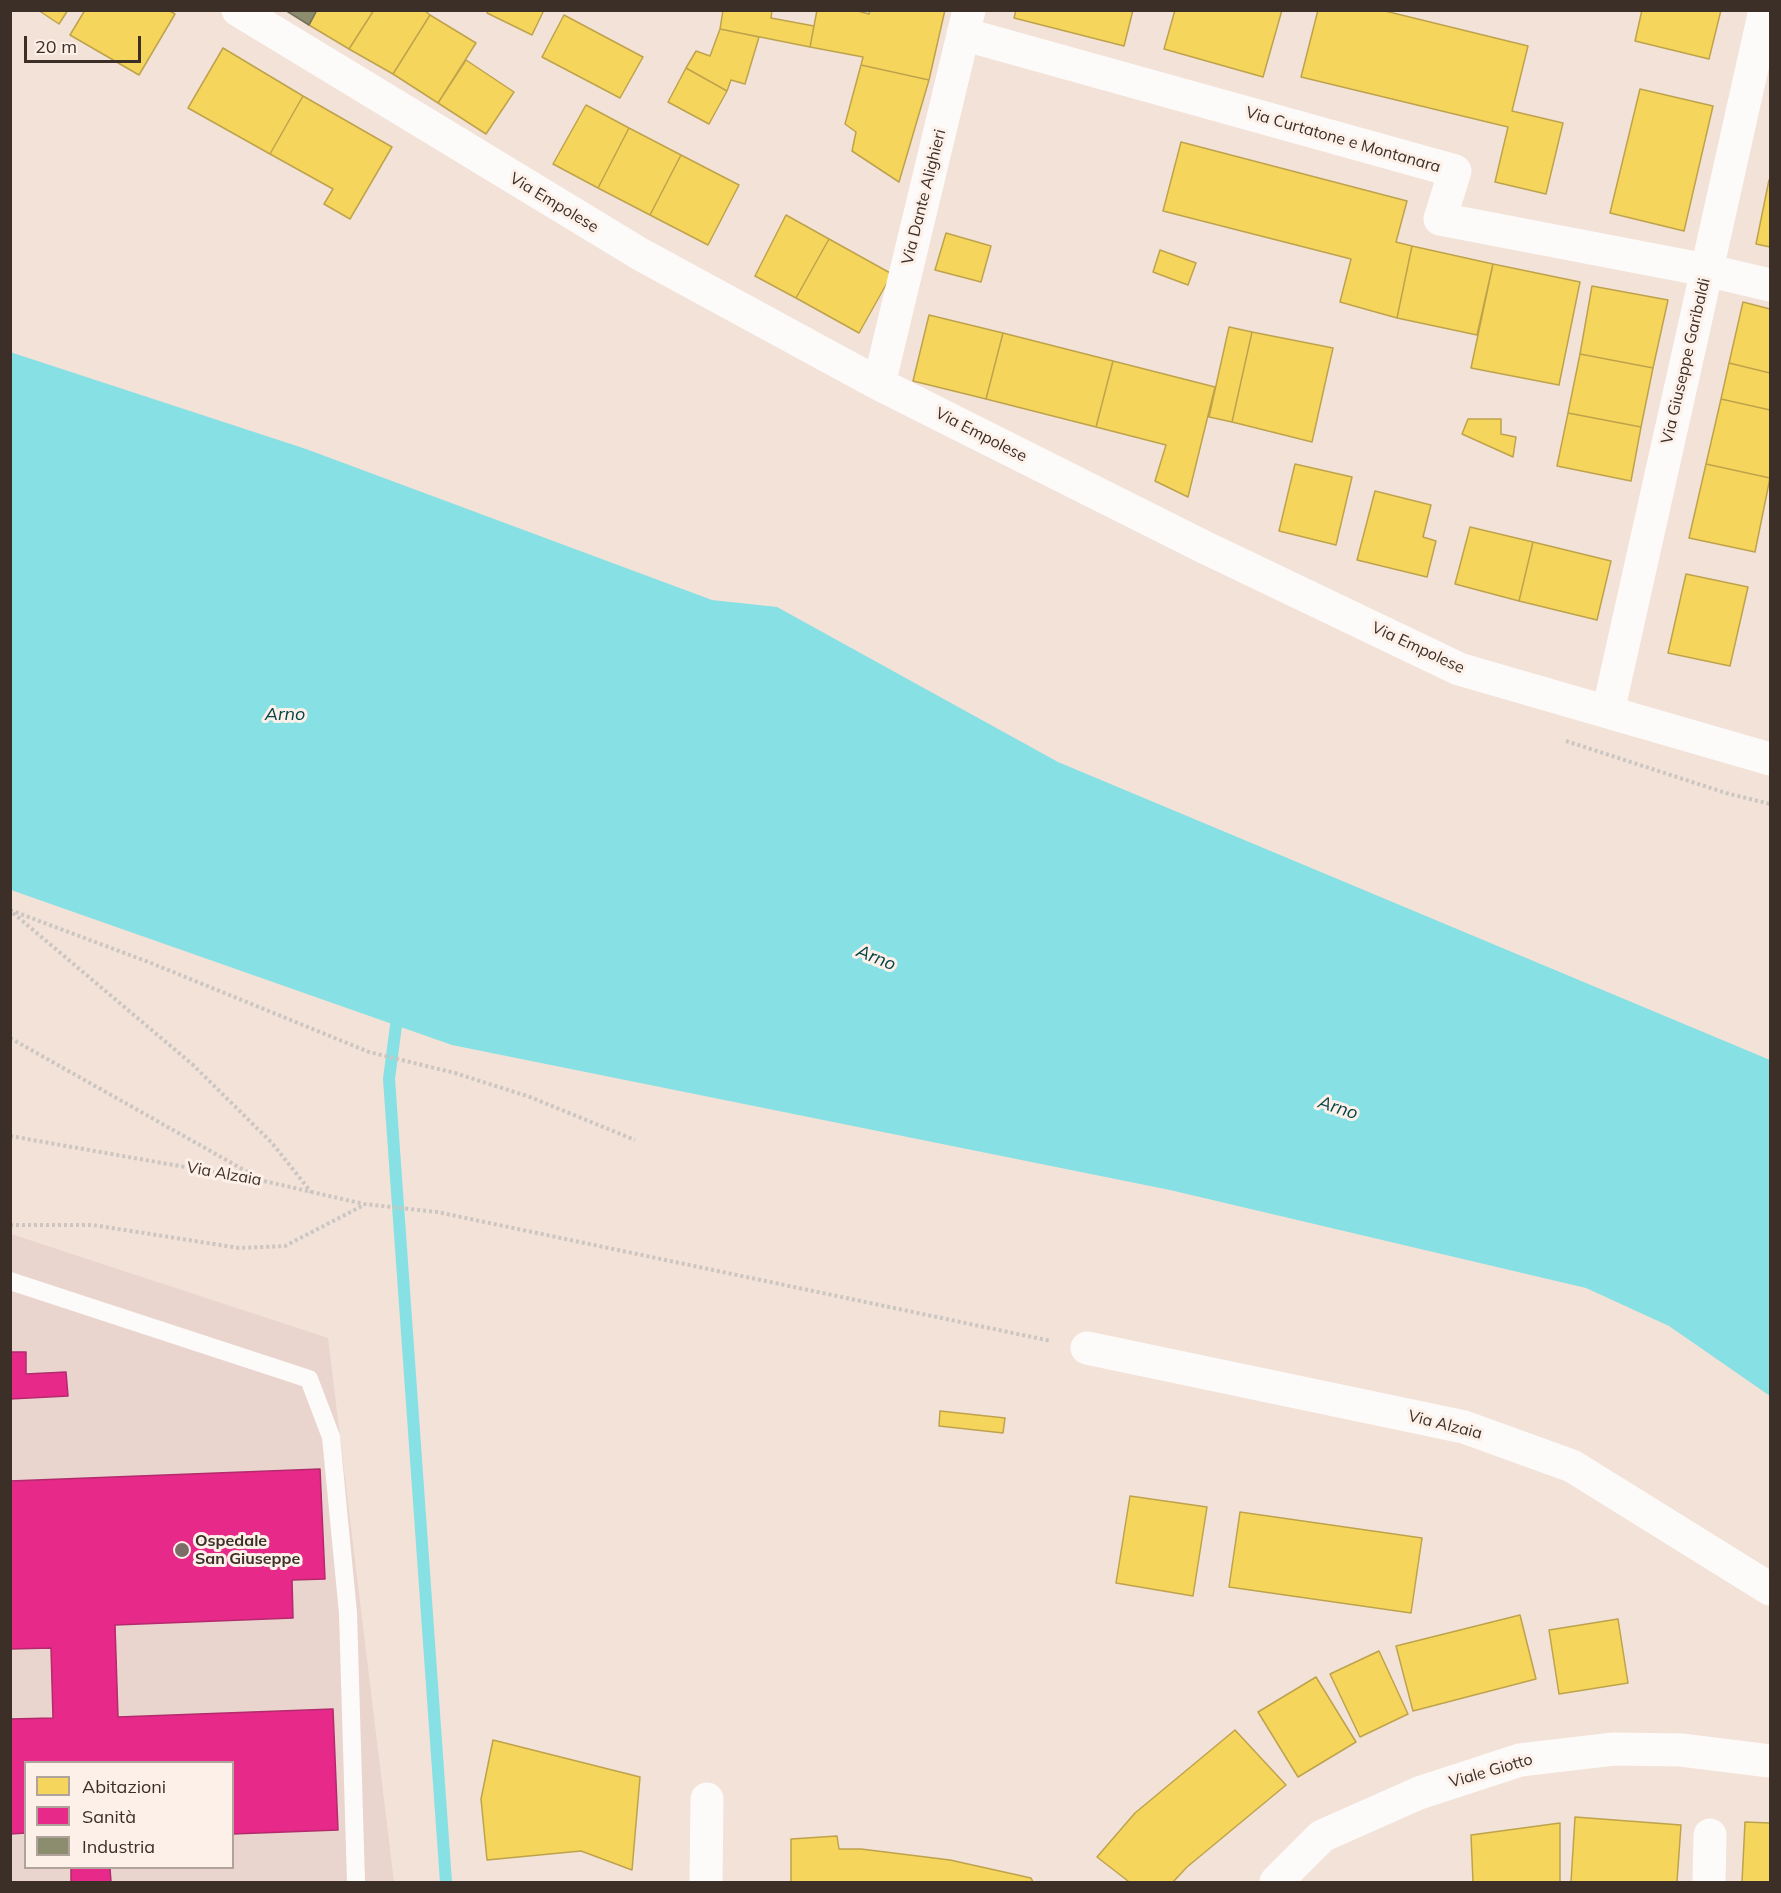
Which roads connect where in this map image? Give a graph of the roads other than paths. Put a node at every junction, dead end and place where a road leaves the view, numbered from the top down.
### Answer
1 (238, 10) edge
2 (1765, 10) edge
3 (966, 22) edge
4 (1706, 270) junction
5 (1770, 285) edge
6 (879, 384) junction
7 (1608, 712) junction
8 (1770, 759) edge
9 (10, 1281) edge
10 (1087, 1348) road end
11 (1770, 1589) edge
12 (1770, 1761) edge
13 (707, 1799) dead end
14 (1710, 1834) dead end
15 (356, 1882) edge
16 (706, 1882) edge
17 (1276, 1882) edge
18 (1709, 1882) edge

1 - 6 street, Via Empolese
2 - 4 street, Via Giuseppe Garibaldi
3 - 4 street, Via Curtatone e Montanara
3 - 6 street, Via Dante Alighieri
4 - 5 street, Via Curtatone e Montanara
4 - 7 street, Via Giuseppe Garibaldi
6 - 7 street, Via Empolese
7 - 8 street, Via Empolese
9 - 15 lane
10 - 11 street, Via Alzaia
12 - 17 street, Viale Giotto
13 - 16 street
14 - 18 street

